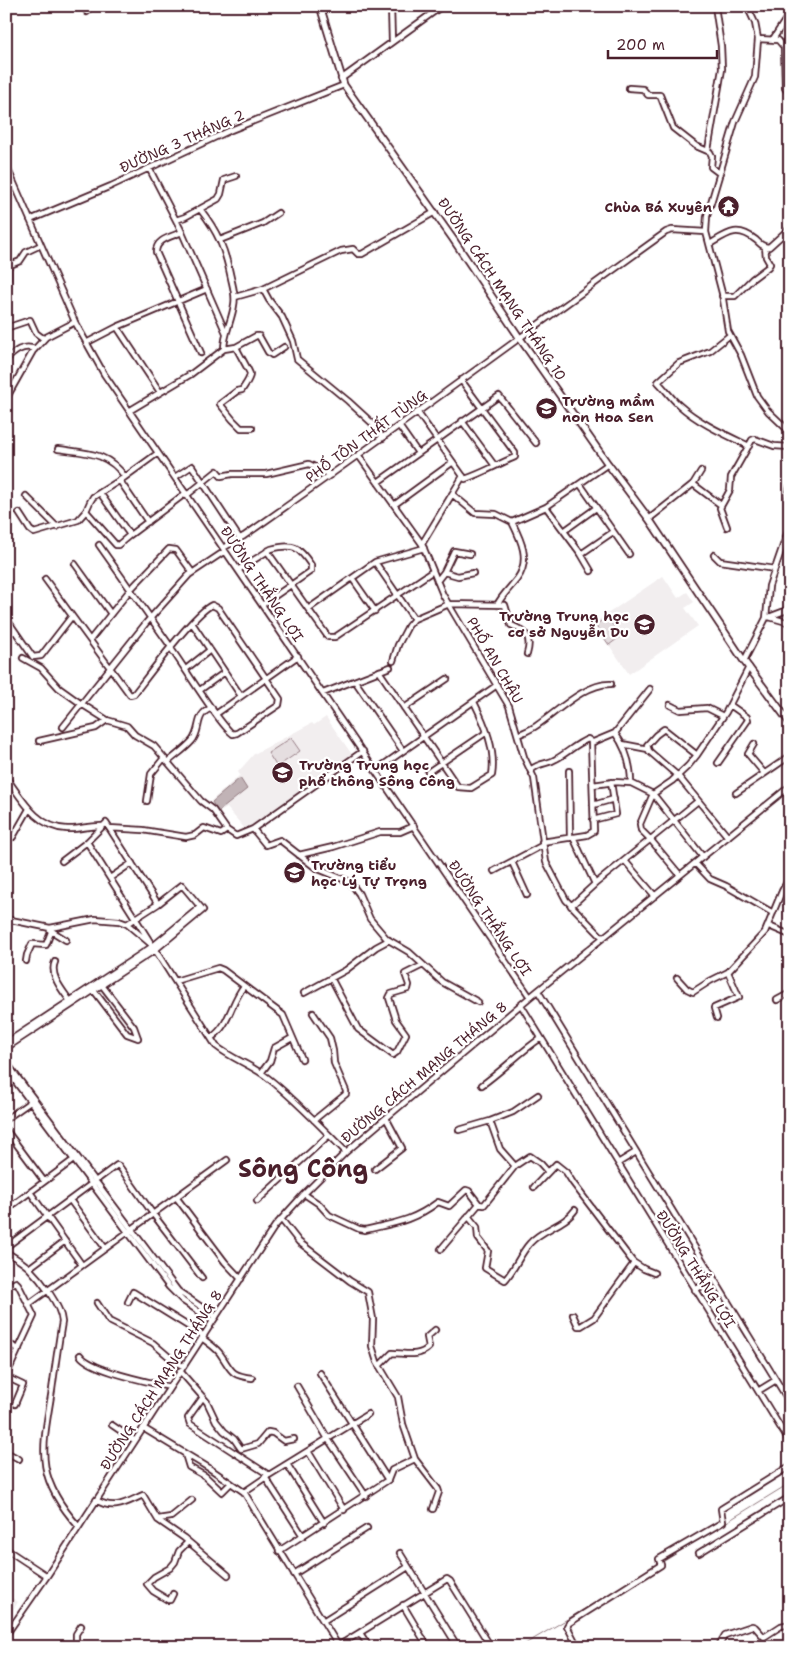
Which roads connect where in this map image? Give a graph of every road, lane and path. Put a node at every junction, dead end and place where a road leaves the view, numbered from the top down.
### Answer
1 (83, 6) edge
2 (320, 6) edge
3 (390, 6) edge
4 (442, 6) edge
5 (715, 6) edge
6 (747, 6) edge
7 (86, 12) dead end
8 (790, 13) edge
9 (758, 39) junction
10 (773, 39) junction
11 (392, 42) junction
12 (342, 82) junction
13 (629, 88) dead end
14 (790, 95) edge
15 (708, 150) junction
16 (6, 166) edge
17 (149, 168) junction
18 (719, 172) junction
19 (236, 176) dead end
20 (9, 177) edge
21 (200, 209) junction
22 (435, 212) junction
23 (278, 213) dead end
24 (30, 220) junction
25 (176, 220) junction
26 (790, 228) edge
27 (182, 232) junction
28 (706, 232) junction
29 (220, 240) junction
30 (710, 244) junction
31 (41, 245) junction
32 (766, 247) junction
33 (6, 282) edge
34 (263, 288) junction
35 (207, 289) junction
36 (722, 296) junction
37 (235, 297) junction
38 (177, 301) junction
39 (75, 322) junction
40 (8, 327) edge
41 (117, 327) junction
42 (226, 332) junction
43 (730, 335) junction
44 (519, 337) junction
45 (44, 339) junction
46 (86, 343) junction
47 (236, 347) junction
48 (284, 347) dead end
49 (35, 349) junction
50 (224, 349) junction
51 (201, 353) dead end
52 (6, 360) edge
53 (461, 380) junction
54 (160, 392) junction
55 (6, 399) edge
56 (481, 408) junction
57 (129, 411) junction
58 (418, 413) junction
59 (462, 422) junction
60 (399, 426) junction
61 (252, 428) dead end
62 (790, 432) edge
63 (383, 438) junction
64 (437, 440) junction
65 (536, 443) dead end
66 (749, 446) junction
67 (790, 447) edge
68 (58, 449) dead end
69 (158, 453) junction
70 (418, 453) junction
71 (359, 456) junction
72 (453, 462) junction
73 (608, 464) junction
74 (495, 466) junction
75 (701, 471) dead end
76 (331, 475) junction
77 (463, 476) junction
78 (125, 477) junction
79 (174, 477) junction
80 (120, 481) junction
81 (202, 482) junction
82 (378, 482) junction
83 (580, 484) junction
84 (693, 484) junction
85 (790, 487) edge
86 (100, 493) junction
87 (186, 494) junction
88 (452, 494) junction
89 (26, 496) dead end
90 (394, 505) junction
91 (721, 505) junction
92 (546, 507) junction
93 (596, 508) junction
94 (86, 511) junction
95 (19, 513) dead end
96 (649, 519) junction
97 (148, 522) junction
98 (512, 522) junction
99 (57, 527) junction
100 (726, 527) dead end
101 (564, 531) junction
102 (613, 532) junction
103 (130, 535) junction
104 (240, 539) junction
105 (99, 545) dead end
106 (423, 546) junction
107 (224, 549) junction
108 (267, 551) junction
109 (470, 554) dead end
110 (581, 554) junction
111 (629, 554) dead end
112 (714, 555) dead end
113 (375, 562) junction
114 (75, 564) dead end
115 (775, 569) junction
116 (238, 570) junction
117 (433, 571) junction
118 (591, 571) dead end
119 (192, 572) junction
120 (444, 572) junction
121 (474, 573) dead end
122 (352, 578) junction
123 (45, 579) dead end
124 (437, 581) junction
125 (290, 584) junction
126 (130, 590) junction
127 (397, 595) junction
128 (450, 604) junction
129 (262, 605) junction
130 (497, 605) junction
131 (308, 609) junction
132 (790, 609) edge
133 (375, 611) junction
134 (111, 614) junction
135 (72, 616) junction
136 (767, 617) junction
137 (6, 618) edge
138 (150, 618) junction
139 (414, 619) junction
140 (192, 623) junction
141 (790, 623) edge
142 (14, 630) junction
143 (6, 636) edge
144 (90, 640) junction
145 (170, 647) junction
146 (210, 650) junction
147 (527, 654) dead end
148 (298, 656) junction
149 (23, 658) dead end
150 (393, 661) dead end
151 (744, 661) junction
152 (390, 667) dead end
153 (749, 667) junction
154 (111, 668) junction
155 (186, 669) junction
156 (379, 671) junction
157 (225, 672) junction
158 (267, 678) junction
159 (447, 679) dead end
160 (354, 680) junction
161 (611, 684) dead end
162 (498, 686) junction
163 (650, 689) dead end
164 (200, 690) junction
165 (323, 693) junction
166 (241, 696) junction
167 (474, 702) junction
168 (82, 704) junction
169 (670, 705) dead end
170 (730, 706) junction
171 (212, 708) junction
172 (404, 708) junction
173 (216, 714) junction
174 (723, 716) junction
175 (108, 720) junction
176 (790, 723) edge
177 (63, 727) dead end
178 (487, 732) junction
179 (615, 733) junction
180 (518, 735) junction
181 (424, 736) junction
182 (39, 741) dead end
183 (591, 743) junction
184 (622, 744) junction
185 (754, 744) dead end
186 (648, 749) junction
187 (363, 751) junction
188 (403, 751) junction
189 (697, 755) junction
190 (790, 756) edge
191 (166, 760) junction
192 (442, 763) junction
193 (718, 763) dead end
194 (376, 770) junction
195 (530, 770) junction
196 (569, 770) dead end
197 (428, 772) dead end
198 (764, 774) junction
199 (678, 776) junction
200 (6, 777) edge
201 (610, 782) junction
202 (631, 783) junction
203 (593, 785) junction
204 (790, 786) edge
205 (653, 794) junction
206 (736, 794) dead end
207 (614, 799) junction
208 (147, 801) dead end
209 (698, 801) junction
210 (593, 805) junction
211 (29, 809) junction
212 (593, 820) junction
213 (674, 821) junction
214 (102, 826) junction
215 (414, 826) junction
216 (109, 828) junction
217 (253, 828) junction
218 (227, 830) junction
219 (13, 837) dead end
220 (728, 837) junction
221 (572, 838) junction
222 (650, 839) junction
223 (87, 842) junction
224 (543, 844) junction
225 (298, 855) junction
226 (703, 857) junction
227 (62, 861) dead end
228 (624, 861) junction
229 (512, 862) junction
230 (695, 863) junction
231 (132, 864) junction
232 (494, 871) dead end
233 (680, 875) junction
234 (790, 877) edge
235 (110, 878) junction
236 (595, 884) junction
237 (527, 895) dead end
238 (655, 896) junction
239 (158, 904) junction
240 (571, 906) junction
241 (774, 913) junction
242 (6, 919) edge
243 (136, 919) junction
244 (128, 924) junction
245 (768, 926) junction
246 (51, 930) junction
247 (790, 935) edge
248 (603, 938) junction
249 (66, 940) dead end
250 (389, 940) junction
251 (154, 948) junction
252 (26, 961) dead end
253 (55, 962) dead end
254 (424, 965) junction
255 (728, 972) junction
256 (331, 978) junction
257 (678, 978) dead end
258 (175, 981) junction
259 (101, 983) junction
260 (244, 986) junction
261 (93, 989) junction
262 (538, 991) junction
263 (304, 993) dead end
264 (790, 993) edge
265 (530, 997) junction
266 (777, 1000) dead end
267 (70, 1001) junction
268 (478, 1002) dead end
269 (521, 1005) junction
270 (313, 1013) dead end
271 (717, 1018) dead end
272 (211, 1038) junction
273 (292, 1038) junction
274 (540, 1038) junction
275 (6, 1043) edge
276 (6, 1048) edge
277 (302, 1058) dead end
278 (6, 1062) edge
279 (6, 1069) edge
280 (261, 1073) junction
281 (15, 1077) junction
282 (482, 1085) dead end
283 (538, 1095) dead end
284 (32, 1101) junction
285 (386, 1118) junction
286 (6, 1119) edge
287 (314, 1120) junction
288 (490, 1121) junction
289 (6, 1130) edge
290 (459, 1130) dead end
291 (330, 1135) junction
292 (346, 1152) junction
293 (636, 1152) junction
294 (75, 1158) junction
295 (227, 1160) dead end
296 (618, 1163) junction
297 (516, 1166) junction
298 (374, 1169) dead end
299 (548, 1172) junction
300 (44, 1181) junction
301 (93, 1182) junction
302 (534, 1187) dead end
303 (30, 1192) junction
304 (304, 1194) junction
305 (176, 1197) junction
306 (70, 1200) junction
307 (257, 1201) dead end
308 (479, 1204) junction
309 (6, 1210) edge
310 (575, 1210) dead end
311 (153, 1214) junction
312 (468, 1216) junction
313 (48, 1217) junction
314 (280, 1219) junction
315 (129, 1231) junction
316 (65, 1241) junction
317 (6, 1247) edge
318 (106, 1248) junction
319 (441, 1249) dead end
320 (6, 1252) edge
321 (634, 1263) junction
322 (82, 1265) junction
323 (29, 1268) junction
324 (654, 1272) dead end
325 (202, 1278) dead end
326 (241, 1279) junction
327 (713, 1279) junction
328 (6, 1287) edge
329 (696, 1290) junction
330 (47, 1291) junction
331 (128, 1302) dead end
332 (29, 1304) junction
333 (97, 1304) dead end
334 (573, 1315) dead end
335 (214, 1319) junction
336 (434, 1330) dead end
337 (203, 1337) junction
338 (6, 1343) edge
339 (19, 1349) junction
340 (80, 1355) dead end
341 (379, 1366) junction
342 (182, 1368) junction
343 (320, 1373) dead end
344 (6, 1376) edge
345 (252, 1378) dead end
346 (776, 1380) junction
347 (297, 1386) dead end
348 (170, 1387) junction
349 (758, 1391) junction
350 (203, 1397) junction
351 (790, 1403) edge
352 (15, 1404) dead end
353 (368, 1414) dead end
354 (352, 1424) junction
355 (112, 1425) dead end
356 (143, 1428) junction
357 (294, 1439) dead end
358 (328, 1439) junction
359 (134, 1440) junction
360 (790, 1443) edge
361 (308, 1451) junction
362 (6, 1452) edge
363 (185, 1454) junction
364 (19, 1459) dead end
365 (415, 1459) junction
366 (287, 1464) junction
367 (790, 1466) edge
368 (267, 1476) junction
369 (388, 1480) junction
370 (231, 1483) junction
371 (244, 1492) junction
372 (366, 1496) junction
373 (790, 1497) edge
374 (96, 1500) junction
375 (192, 1500) dead end
376 (433, 1508) dead end
377 (344, 1510) junction
378 (158, 1519) junction
379 (324, 1523) junction
380 (79, 1526) junction
381 (367, 1528) dead end
382 (303, 1536) junction
383 (188, 1542) junction
384 (6, 1549) edge
385 (280, 1551) junction
386 (400, 1553) dead end
387 (698, 1553) dead end
388 (408, 1566) junction
389 (294, 1574) junction
390 (228, 1575) dead end
391 (47, 1576) junction
392 (424, 1592) junction
393 (174, 1594) dead end
394 (403, 1605) junction
395 (323, 1621) junction
396 (790, 1624) edge
397 (81, 1626) dead end
398 (360, 1633) junction
399 (6, 1635) edge
400 (338, 1646) edge
401 (76, 1647) edge
402 (369, 1647) edge
403 (428, 1647) edge
404 (458, 1647) edge
405 (491, 1647) edge
406 (578, 1647) edge
407 (718, 1647) edge

1 - 7 street
2 - 12 main road, ĐƯỜNG CÁCH MẠNG THÁNG 10
3 - 11 street
4 - 11 street, ĐƯỜNG 3 THÁNG 2
5 - 15 street
6 - 9 street
8 - 10 street
9 - 10 street
9 - 18 street
10 - 14 street
11 - 12 street, ĐƯỜNG 3 THÁNG 2
12 - 17 street, ĐƯỜNG 3 THÁNG 2
12 - 22 main road, ĐƯỜNG CÁCH MẠNG THÁNG 10
13 - 15 street
15 - 18 street
16 - 20 street, ĐƯỜNG THẮNG LỢI
17 - 24 street, ĐƯỜNG 3 THÁNG 2
17 - 25 street
18 - 28 street
19 - 21 street
20 - 24 street, ĐƯỜNG THẮNG LỢI
21 - 25 street
21 - 29 street
22 - 34 street
22 - 44 main road, ĐƯỜNG CÁCH MẠNG THÁNG 10
23 - 29 street
24 - 31 street, ĐƯỜNG THẮNG LỢI
25 - 27 street
26 - 32 street
27 - 35 street
27 - 38 street
28 - 30 street
28 - 44 street, PHỐ TÔN THẤT TÙNG
29 - 37 street
30 - 32 street
30 - 36 street
31 - 33 street
31 - 39 street, ĐƯỜNG THẮNG LỢI
32 - 36 street
34 - 37 street
34 - 63 street
35 - 38 street
35 - 42 street
36 - 43 street
37 - 42 street
38 - 41 street
38 - 51 street
39 - 45 street
39 - 46 street, ĐƯỜNG THẮNG LỢI
40 - 45 street
41 - 46 street
41 - 54 street
42 - 50 street
43 - 62 street
43 - 66 street
44 - 53 street, PHỐ TÔN THẤT TÙNG
44 - 73 main road, ĐƯỜNG CÁCH MẠNG THÁNG 10
45 - 49 street
46 - 57 street, ĐƯỜNG THẮNG LỢI
47 - 48 street
47 - 50 street
47 - 61 street
49 - 52 street
49 - 55 street
50 - 54 street
53 - 56 street
53 - 58 street, PHỐ TÔN THẤT TÙNG
54 - 57 street
56 - 59 street
56 - 65 street
56 - 74 street
57 - 69 street, ĐƯỜNG THẮNG LỢI
58 - 60 street, PHỐ TÔN THẤT TÙNG
58 - 64 street
59 - 64 street
59 - 74 street
60 - 63 street, PHỐ TÔN THẤT TÙNG
60 - 70 street
63 - 71 street, PHỐ TÔN THẤT TÙNG
64 - 70 street
64 - 72 street
66 - 67 street
66 - 91 street
68 - 78 street
69 - 78 street
69 - 79 street, ĐƯỜNG THẮNG LỢI
70 - 82 street
71 - 76 street, PHỐ TÔN THẤT TÙNG
71 - 82 street, PHỐ AN CHÂU
72 - 77 street
72 - 90 street
73 - 83 street
73 - 96 main road, ĐƯỜNG CÁCH MẠNG THÁNG 10
74 - 77 street
75 - 84 street
76 - 81 street
76 - 104 street, PHỐ TÔN THẤT TÙNG
77 - 88 street
78 - 80 street
79 - 81 street
79 - 87 street, ĐƯỜNG THẮNG LỢI
80 - 86 street
80 - 97 street
81 - 87 street
81 - 104 street
82 - 90 street, PHỐ AN CHÂU
83 - 92 street
83 - 93 street
84 - 91 street
84 - 96 street
85 - 115 street
86 - 94 street
86 - 103 street
87 - 97 street
87 - 107 street, ĐƯỜNG THẮNG LỢI
88 - 98 street
88 - 106 street
89 - 99 street
90 - 106 street, PHỐ AN CHÂU
91 - 100 street
92 - 98 street
92 - 101 street
93 - 101 street
93 - 102 street
94 - 99 street
94 - 103 street
95 - 99 street
96 - 151 main road, ĐƯỜNG CÁCH MẠNG THÁNG 10
97 - 103 street
98 - 130 street
101 - 110 street
102 - 110 street
102 - 111 street
104 - 107 street, PHỐ TÔN THẤT TÙNG
105 - 126 street
106 - 113 street
106 - 117 street, PHỐ AN CHÂU
107 - 116 street, ĐƯỜNG THẮNG LỢI
107 - 119 street, PHỐ TÔN THẤT TÙNG
108 - 116 street
108 - 125 street
108 - 125 street
109 - 120 street
110 - 118 street
112 - 115 street
113 - 122 street
113 - 127 street
114 - 134 street
115 - 136 street
116 - 129 street, ĐƯỜNG THẮNG LỢI
117 - 124 street, PHỐ AN CHÂU
117 - 127 street
119 - 126 street
119 - 138 street, PHỐ TÔN THẤT TÙNG
120 - 121 street
120 - 124 street
122 - 131 street
122 - 133 street
123 - 135 street
124 - 128 street, PHỐ AN CHÂU
125 - 129 street
125 - 131 street
126 - 134 street
126 - 138 street
127 - 133 street
127 - 139 street
128 - 130 street
128 - 139 street
128 - 162 street, PHỐ AN CHÂU
129 - 148 street, ĐƯỜNG THẮNG LỢI
130 - 147 street
131 - 133 street
132 - 136 street
134 - 144 street
135 - 142 street
135 - 144 street
136 - 141 street
136 - 151 street
137 - 142 street
138 - 145 street
138 - 154 street, PHỐ TÔN THẤT TÙNG
139 - 150 street
140 - 145 street
140 - 146 street
140 - 158 street
142 - 143 street
144 - 154 street
145 - 154 street
145 - 155 street
146 - 155 street
146 - 157 street
148 - 158 street
148 - 165 street, ĐƯỜNG THẮNG LỢI
149 - 168 street
151 - 153 main road, ĐƯỜNG CÁCH MẠNG THÁNG 10
152 - 156 street
153 - 170 street
153 - 176 main road, ĐƯỜNG CÁCH MẠNG THÁNG 10
154 - 168 street, PHỐ TÔN THẤT TÙNG
155 - 164 street
156 - 160 street
156 - 172 street
157 - 164 street
157 - 166 street
158 - 166 street
158 - 173 street
159 - 172 street
160 - 165 street
160 - 188 street
161 - 180 street
162 - 167 street
162 - 180 street, PHỐ AN CHÂU
163 - 179 street
164 - 171 street
165 - 187 street, ĐƯỜNG THẮNG LỢI
166 - 173 street
167 - 178 street
167 - 181 street
168 - 175 street
168 - 177 street, PHỐ TÔN THẤT TÙNG
169 - 174 street
170 - 174 street
170 - 193 street
171 - 173 street
171 - 191 street
172 - 181 street
174 - 189 street
175 - 182 street
175 - 191 street
178 - 192 street
178 - 192 street
179 - 183 street
179 - 184 street
180 - 195 street, PHỐ AN CHÂU
181 - 188 street
181 - 192 street
183 - 195 street
183 - 203 street
184 - 186 street
184 - 202 street
185 - 198 street
186 - 189 street
186 - 199 street
187 - 194 street, ĐƯỜNG THẮNG LỢI
187 - 217 street
188 - 194 street
189 - 199 street
190 - 198 street
191 - 208 street
191 - 218 street
192 - 197 street
194 - 215 street, ĐƯỜNG THẮNG LỢI
195 - 224 street, PHỐ AN CHÂU
196 - 221 street
198 - 206 street
199 - 205 street
199 - 209 street
200 - 211 street
201 - 202 street
201 - 203 street
201 - 207 street
202 - 205 street
203 - 210 street
204 - 220 street, ĐƯỜNG CÁCH MẠNG THÁNG 8
205 - 213 street
205 - 222 street
207 - 210 street
207 - 212 street
209 - 213 street
209 - 220 street
210 - 212 street
211 - 214 street
211 - 219 street
212 - 221 street
213 - 222 street
213 - 226 street
214 - 216 street
214 - 223 street
215 - 225 street
215 - 265 street, ĐƯỜNG THẮNG LỢI
216 - 218 street
216 - 231 street
217 - 218 street
217 - 225 street
220 - 226 street, ĐƯỜNG CÁCH MẠNG THÁNG 8
221 - 224 street
221 - 236 street
222 - 228 street
222 - 233 street
223 - 227 street
223 - 235 street
224 - 229 street
224 - 240 street, PHỐ AN CHÂU
225 - 250 street
226 - 230 street, ĐƯỜNG CÁCH MẠNG THÁNG 8
228 - 236 street
228 - 238 street
229 - 232 street
229 - 237 street
230 - 233 street, ĐƯỜNG CÁCH MẠNG THÁNG 8
230 - 241 street
231 - 235 street
231 - 239 street
233 - 238 street, ĐƯỜNG CÁCH MẠNG THÁNG 8
234 - 241 street
235 - 243 street
236 - 240 street
238 - 248 street, ĐƯỜNG CÁCH MẠNG THÁNG 8
239 - 243 street
239 - 251 street
240 - 248 street, PHỐ AN CHÂU
241 - 245 street
242 - 246 street
243 - 244 street
243 - 251 street
244 - 246 street
244 - 251 street
245 - 247 street
245 - 255 street
246 - 249 street
246 - 252 street
248 - 262 street, ĐƯỜNG CÁCH MẠNG THÁNG 8
250 - 254 street
250 - 256 street
251 - 258 street
251 - 259 street
253 - 267 street
254 - 256 street
254 - 268 street
255 - 257 street
255 - 271 street
256 - 263 street
258 - 260 street
258 - 272 street
259 - 261 street
259 - 261 street
260 - 272 street
260 - 273 street
261 - 267 street
261 - 276 street
262 - 265 street, ĐƯỜNG CÁCH MẠNG THÁNG 8
262 - 293 street, ĐƯỜNG THẮNG LỢI
264 - 266 street
265 - 269 street, ĐƯỜNG CÁCH MẠNG THÁNG 8
267 - 275 street
269 - 274 street, ĐƯỜNG THẮNG LỢI
269 - 285 street, ĐƯỜNG CÁCH MẠNG THÁNG 8
270 - 287 street
272 - 280 street
273 - 277 street
273 - 280 street
274 - 282 street
274 - 296 street, ĐƯỜNG THẮNG LỢI
278 - 281 street
279 - 281 street
280 - 287 street
281 - 284 street
283 - 288 street
284 - 286 street
284 - 294 street
285 - 292 street, ĐƯỜNG CÁCH MẠNG THÁNG 8
285 - 298 street
287 - 291 street
288 - 290 street
288 - 297 street
289 - 300 street
291 - 292 street
291 - 307 street
292 - 304 street, ĐƯỜNG CÁCH MẠNG THÁNG 8
293 - 296 street
293 - 327 street, ĐƯỜNG THẮNG LỢI
294 - 300 street
294 - 301 street
295 - 305 street
296 - 329 street, ĐƯỜNG THẮNG LỢI
297 - 299 street
297 - 308 street
299 - 302 street
299 - 321 street
300 - 303 street
301 - 306 street
301 - 311 street
301 - 315 street
303 - 309 street
303 - 313 street
304 - 308 street
304 - 314 street, ĐƯỜNG CÁCH MẠNG THÁNG 8
305 - 311 street
305 - 326 street
306 - 313 street
306 - 318 street
308 - 312 street
310 - 312 street
311 - 315 street
311 - 325 street
312 - 319 street
313 - 316 street
313 - 317 street
314 - 326 street, ĐƯỜNG CÁCH MẠNG THÁNG 8
314 - 341 street
315 - 318 street
315 - 335 street
316 - 322 street
316 - 323 street
318 - 322 street
320 - 323 street
321 - 324 street
321 - 334 street
322 - 330 street
323 - 330 street
326 - 335 street, ĐƯỜNG CÁCH MẠNG THÁNG 8
327 - 329 street
327 - 346 street, ĐƯỜNG THẮNG LỢI
328 - 332 street
329 - 349 street, ĐƯỜNG THẮNG LỢI
330 - 332 street
330 - 380 street
331 - 337 street
332 - 339 street
333 - 342 street
335 - 337 street, ĐƯỜNG CÁCH MẠNG THÁNG 8
336 - 341 street
337 - 342 street, ĐƯỜNG CÁCH MẠNG THÁNG 8
337 - 345 street
338 - 339 street
339 - 344 street
340 - 348 street
341 - 365 street
342 - 348 street, ĐƯỜNG CÁCH MẠNG THÁNG 8
342 - 350 street
343 - 354 street
344 - 352 street
346 - 349 street
346 - 351 street, ĐƯỜNG THẮNG LỢI
347 - 358 street
348 - 356 street, ĐƯỜNG CÁCH MẠNG THÁNG 8
349 - 360 street, ĐƯỜNG THẮNG LỢI
350 - 357 street
350 - 368 street
353 - 354 street
354 - 358 street
354 - 369 street
355 - 359 street
356 - 359 street, ĐƯỜNG CÁCH MẠNG THÁNG 8
356 - 363 street
358 - 361 street
358 - 372 street
359 - 374 street, ĐƯỜNG CÁCH MẠNG THÁNG 8
361 - 366 street
361 - 377 street
362 - 364 street
363 - 370 street
363 - 370 street
365 - 369 street
365 - 376 street
366 - 368 street
366 - 379 street
367 - 406 street
368 - 371 street
368 - 382 street
369 - 372 street
370 - 371 street
371 - 385 street
372 - 377 street
373 - 387 street
374 - 378 street
374 - 380 street, ĐƯỜNG CÁCH MẠNG THÁNG 8
375 - 378 street
377 - 379 street
378 - 383 street
379 - 382 street
380 - 391 street, ĐƯỜNG CÁCH MẠNG THÁNG 8
381 - 389 street
382 - 385 street
383 - 390 street
383 - 393 street
384 - 391 street
385 - 389 street
386 - 388 street
388 - 392 street
388 - 395 street
389 - 395 street
391 - 399 street, ĐƯỜNG CÁCH MẠNG THÁNG 8
392 - 394 street
392 - 404 street
392 - 405 street
394 - 398 street
394 - 403 street
395 - 400 street
396 - 407 street
397 - 401 street
398 - 400 street
398 - 402 street

